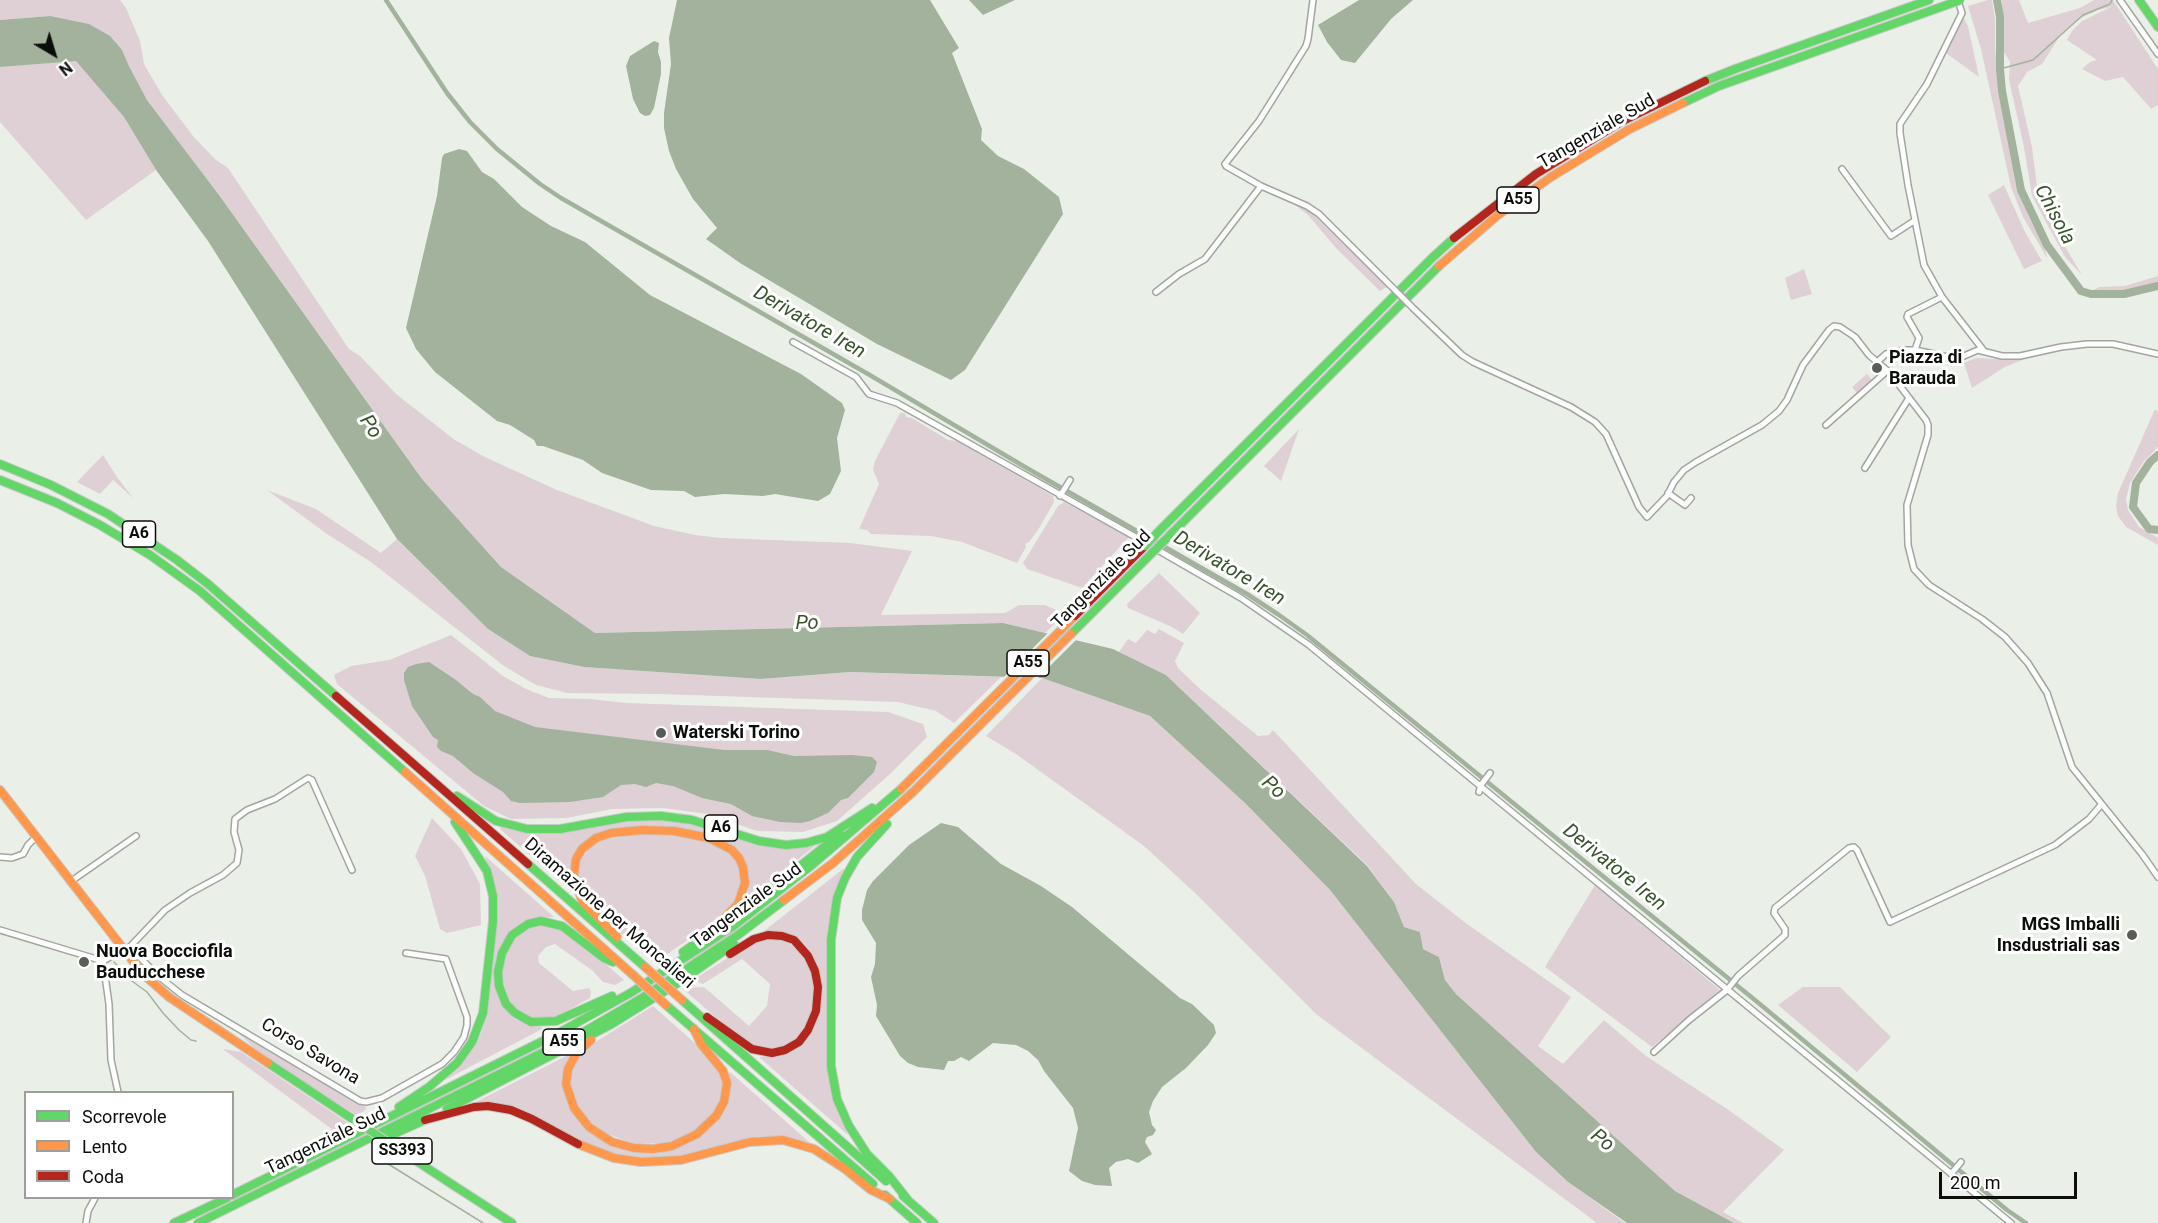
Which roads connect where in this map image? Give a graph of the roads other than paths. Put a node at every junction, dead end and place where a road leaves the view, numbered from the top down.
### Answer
1 (1313, 0) edge
2 (1929, 0) edge
3 (2120, 0) edge
4 (2139, 0) edge
5 (1958, 1) edge
6 (2158, 27) edge
7 (2158, 54) edge
8 (1842, 169) dead end
9 (1261, 186) junction
10 (1914, 221) junction
11 (1156, 292) dead end
12 (1942, 297) junction
13 (793, 342) dead end
14 (1916, 350) junction
15 (1984, 351) junction
16 (2158, 354) edge
17 (1877, 362) junction
18 (1887, 371) junction
19 (1909, 398) junction
20 (1826, 424) dead end
21 (0, 464) edge
22 (1865, 468) dead end
23 (0, 480) edge
24 (1070, 480) dead end
25 (1668, 493) junction
26 (1060, 496) junction
27 (1691, 498) dead end
28 (410, 762) junction
29 (1490, 773) dead end
30 (917, 774) junction
31 (926, 779) junction
32 (1480, 788) junction
33 (0, 790) edge
34 (2101, 805) junction
35 (872, 808) junction
36 (449, 813) junction
37 (136, 836) dead end
38 (36, 837) junction
39 (0, 857) edge
40 (352, 870) dead end
41 (2158, 877) edge
42 (70, 882) junction
43 (765, 915) junction
44 (0, 930) edge
45 (697, 943) junction
46 (127, 950) junction
47 (627, 951) junction
48 (406, 953) dead end
49 (620, 964) junction
50 (104, 966) junction
51 (704, 967) junction
52 (1727, 990) junction
53 (612, 996) junction
54 (694, 1011) junction
55 (610, 1025) junction
56 (694, 1029) junction
57 (555, 1035) junction
58 (1654, 1052) dead end
59 (118, 1091) edge
60 (425, 1120) junction
61 (369, 1127) junction
62 (351, 1149) junction
63 (1961, 1162) dead end
64 (1952, 1174) junction
65 (234, 1194) edge
66 (93, 1199) edge
67 (223, 1199) edge
68 (890, 1199) junction
69 (908, 1200) junction
70 (86, 1223) edge
71 (174, 1223) edge
72 (198, 1223) edge
73 (512, 1223) edge
74 (916, 1223) edge
75 (934, 1223) edge
76 (2011, 1223) edge

1 - 9 street
2 - 30 main road, Tangenziale Sud / A55, bridge
3 - 7 street
4 - 6 main road
5 - 10 street
5 - 31 main road, Tangenziale Sud / A55, bridge
8 - 10 street
9 - 11 street
9 - 25 street, bridge
10 - 12 street
12 - 14 street
12 - 15 street
13 - 26 street
14 - 15 street
14 - 17 street
15 - 16 street
17 - 18 street
17 - 25 street
18 - 19 street
18 - 20 street
19 - 22 street
19 - 34 street
21 - 28 main road, Diramazione per Moncalieri / A6
23 - 36 main road, Diramazione per Moncalieri / A6
24 - 26 street
25 - 27 street
26 - 32 street
28 - 35 main road, A6
28 - 47 main road, Diramazione per Moncalieri
29 - 32 street
30 - 35 main road, A6
30 - 57 main road, Tangenziale Sud / A55
31 - 43 main road, Tangenziale Sud / A55
31 - 69 main road
32 - 52 street
33 - 38 main road, Corso Savona / SS393
34 - 41 street
34 - 52 street
35 - 45 main road
36 - 49 main road, Diramazione per Moncalieri
36 - 61 main road
37 - 42 street
38 - 39 street
38 - 42 main road, Corso Savona / SS393
40 - 46 street
42 - 46 main road, Corso Savona / SS393
43 - 51 main road
43 - 62 main road, Tangenziale Sud / A55
44 - 50 street
45 - 47 main road
45 - 53 main road, A55
46 - 48 street, Corso Savona
46 - 50 street
46 - 73 main road, Corso Savona / SS393, bridge
47 - 54 main road, Diramazione per Moncalieri, bridge
49 - 53 main road
49 - 56 main road, Diramazione per Moncalieri, bridge
50 - 59 street
51 - 54 main road
51 - 55 main road
52 - 58 street
52 - 64 street
53 - 57 main road, A55
54 - 69 main road, Diramazione per Moncalieri
55 - 56 main road
55 - 60 main road
56 - 68 main road, Diramazione per Moncalieri
57 - 61 main road, Tangenziale Sud / A55
60 - 62 main road
60 - 68 main road
61 - 65 main road, Tangenziale Sud / A55
62 - 72 main road, Tangenziale Sud / A55
63 - 64 street
64 - 76 street
66 - 70 street
67 - 71 main road
68 - 74 main road, Diramazione per Moncalieri
69 - 75 main road, Diramazione per Moncalieri

